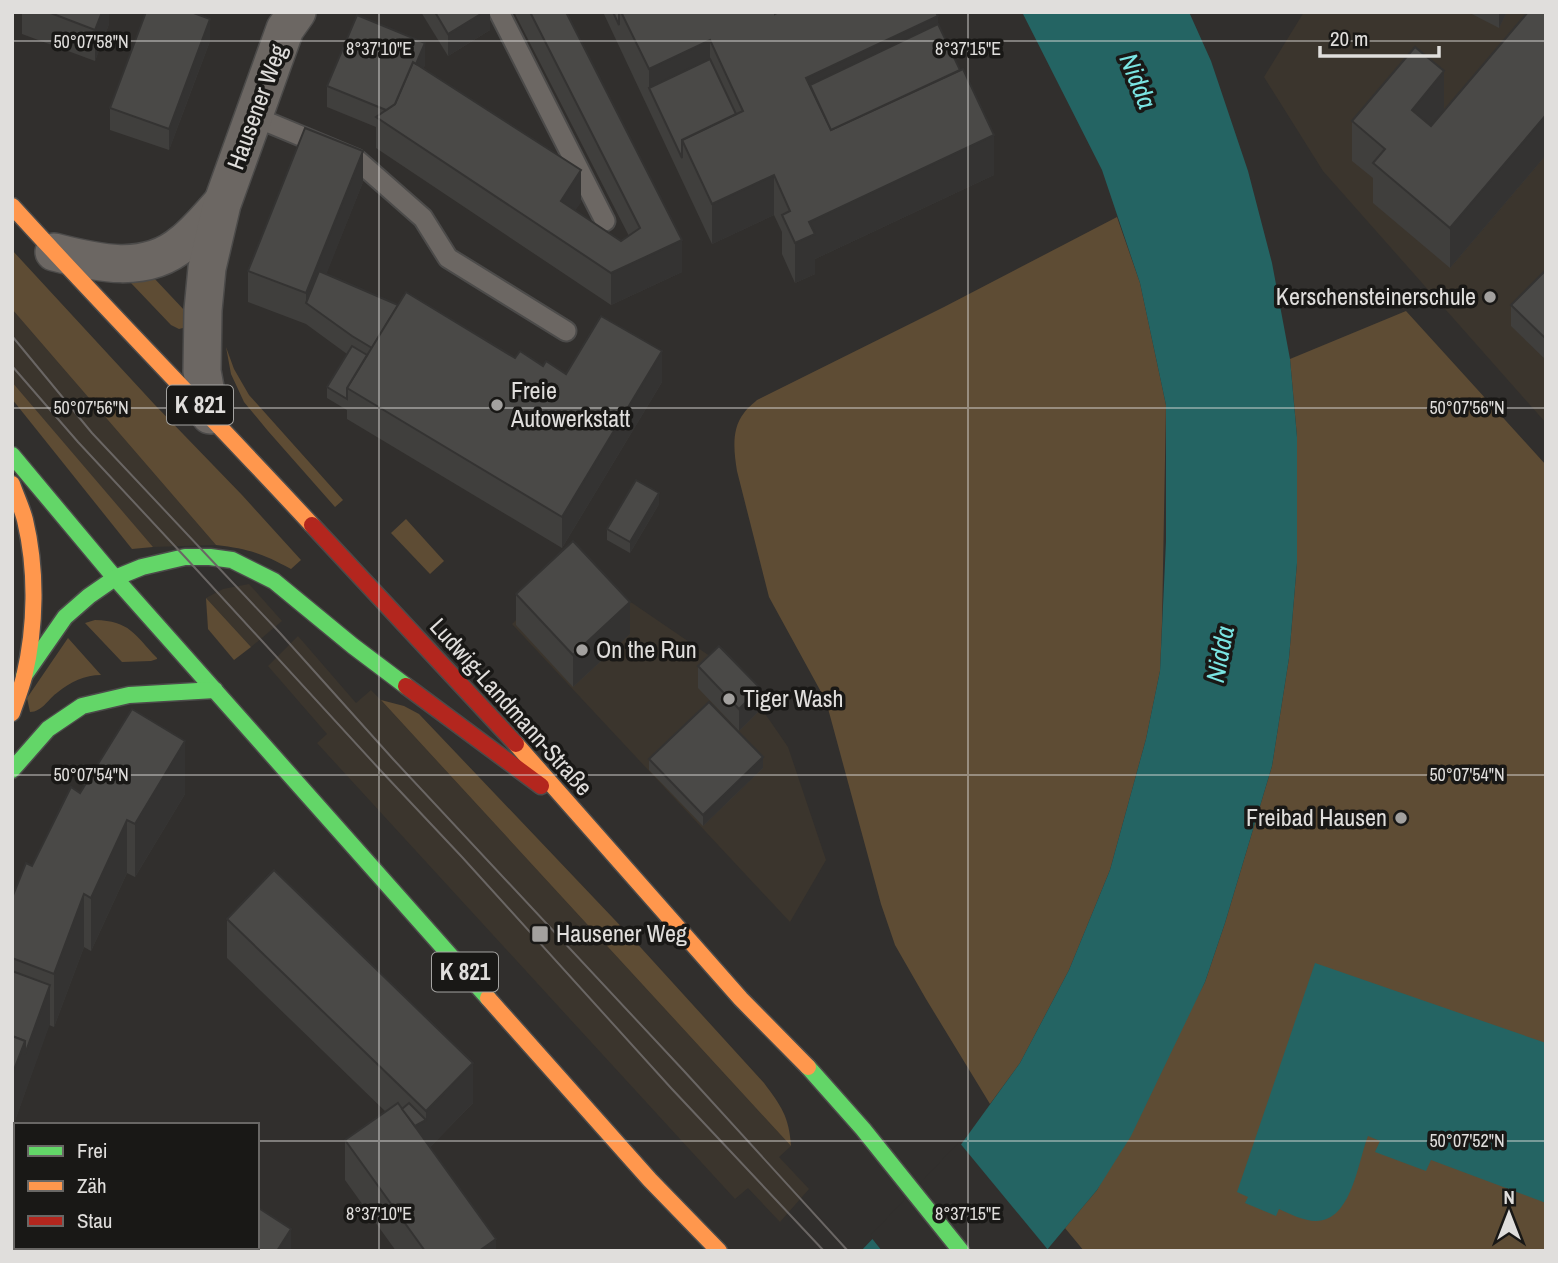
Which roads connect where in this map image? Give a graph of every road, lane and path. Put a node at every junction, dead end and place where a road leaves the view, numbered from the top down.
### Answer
1 (297, 12) edge
2 (499, 12) edge
3 (253, 117) junction
4 (222, 204) junction
5 (12, 206) edge
6 (605, 221) dead end
7 (54, 252) junction
8 (566, 331) dead end
9 (210, 415) junction
10 (12, 455) edge
11 (12, 484) edge
12 (115, 578) junction
13 (24, 676) junction
14 (215, 690) junction
15 (12, 713) edge
16 (12, 770) edge
17 (577, 813) junction
18 (719, 1251) edge
19 (961, 1251) edge

1 - 3 street, Hausener Weg
2 - 6 lane
3 - 4 street, Hausener Weg
3 - 8 lane
4 - 7 street, Hausener Weg
4 - 9 street, Hausener Weg
5 - 7 main road, Ludwig-Landmann-Straße / K 821
7 - 9 main road, Ludwig-Landmann-Straße / K 821
9 - 17 main road, Ludwig-Landmann-Straße / K 821
10 - 12 main road, K 821
11 - 13 main road
12 - 13 main road
12 - 14 main road, K 821
12 - 17 main road
13 - 15 main road
14 - 16 main road
14 - 18 main road, K 821
17 - 19 main road, Ludwig-Landmann-Straße / K 821

